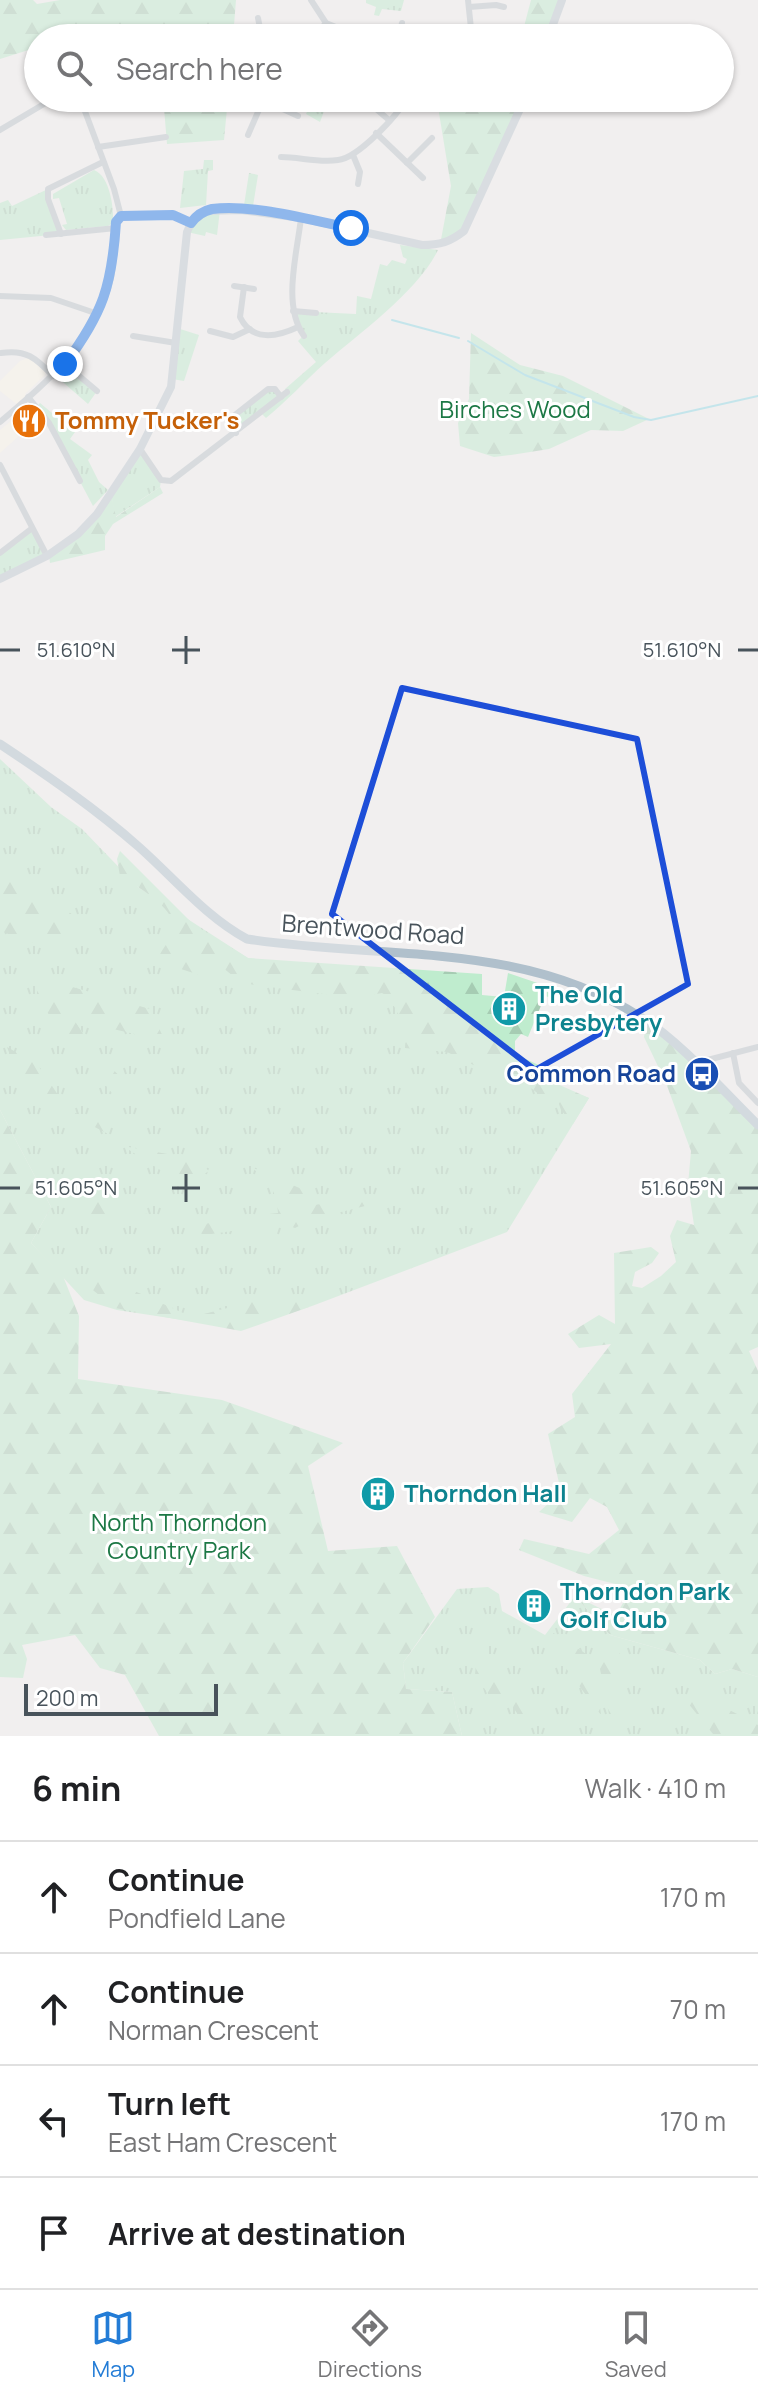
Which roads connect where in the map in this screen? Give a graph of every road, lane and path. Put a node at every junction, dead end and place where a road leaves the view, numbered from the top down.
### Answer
1 (311, 0) edge
2 (562, 0) edge
3 (468, 3) edge
4 (504, 7) dead end
5 (258, 18) dead end
6 (326, 23) edge
7 (259, 24) edge
8 (470, 24) edge
9 (553, 24) edge
10 (30, 112) edge
11 (85, 112) edge
12 (258, 112) edge
13 (290, 112) edge
14 (380, 112) edge
15 (396, 112) edge
16 (519, 112) edge
17 (298, 116) dead end
18 (389, 120) junction
19 (0, 130) edge
20 (376, 133) junction
21 (248, 135) dead end
22 (166, 137) dead end
23 (432, 138) dead end
24 (98, 147) junction
25 (353, 155) junction
26 (281, 157) dead end
27 (103, 162) junction
28 (407, 163) junction
29 (423, 178) dead end
30 (358, 184) dead end
31 (121, 216) junction
32 (301, 218) junction
33 (191, 223) junction
34 (116, 228) junction
35 (61, 234) junction
36 (46, 235) dead end
37 (234, 286) dead end
38 (244, 287) junction
39 (254, 289) dead end
40 (0, 296) edge
41 (293, 311) junction
42 (316, 313) dead end
43 (98, 314) junction
44 (298, 327) junction
45 (250, 329) junction
46 (210, 331) dead end
47 (133, 336) dead end
48 (304, 336) dead end
49 (176, 343) junction
50 (1, 353) edge
51 (65, 364) junction
52 (53, 376) junction
53 (97, 391) dead end
54 (28, 397) junction
55 (0, 422) edge
56 (236, 433) junction
57 (140, 449) junction
58 (0, 465) edge
59 (9, 479) junction
60 (80, 481) dead end
61 (0, 483) edge
62 (31, 529) junction
63 (0, 553) edge
64 (47, 556) junction
65 (0, 579) edge
66 (0, 744) edge
67 (758, 1047) edge
68 (733, 1053) junction
69 (694, 1064) junction
70 (758, 1103) edge
71 (758, 1125) edge

1 - 6 street
2 - 9 street
3 - 4 street
3 - 8 street
5 - 7 street
10 - 19 street
11 - 24 street
12 - 21 street
13 - 17 street
14 - 18 street
15 - 18 street
16 - 32 street
18 - 20 street
20 - 25 street
20 - 28 street
22 - 24 street
23 - 28 street
24 - 27 street
25 - 26 street
25 - 30 street
27 - 31 street
27 - 35 street
28 - 29 street
31 - 33 street
31 - 34 street
32 - 33 street
32 - 41 street
33 - 49 street
34 - 35 street
34 - 43 street
35 - 36 street
37 - 38 street
38 - 39 street
38 - 45 street
40 - 43 street
41 - 42 street
41 - 44 street
43 - 51 street
44 - 45 street
44 - 48 street
45 - 46 street
47 - 49 street
49 - 57 street
50 - 52 street
51 - 52 street
51 - 53 street
52 - 54 street
54 - 55 street
54 - 60 street
56 - 56 street
56 - 57 street
57 - 64 street
58 - 59 street
59 - 61 street
59 - 62 street
62 - 63 street
62 - 64 street
64 - 65 street
66 - 69 main road, Brentwood Road
67 - 68 street
68 - 69 street
68 - 70 street
69 - 71 main road, Brentwood Road

